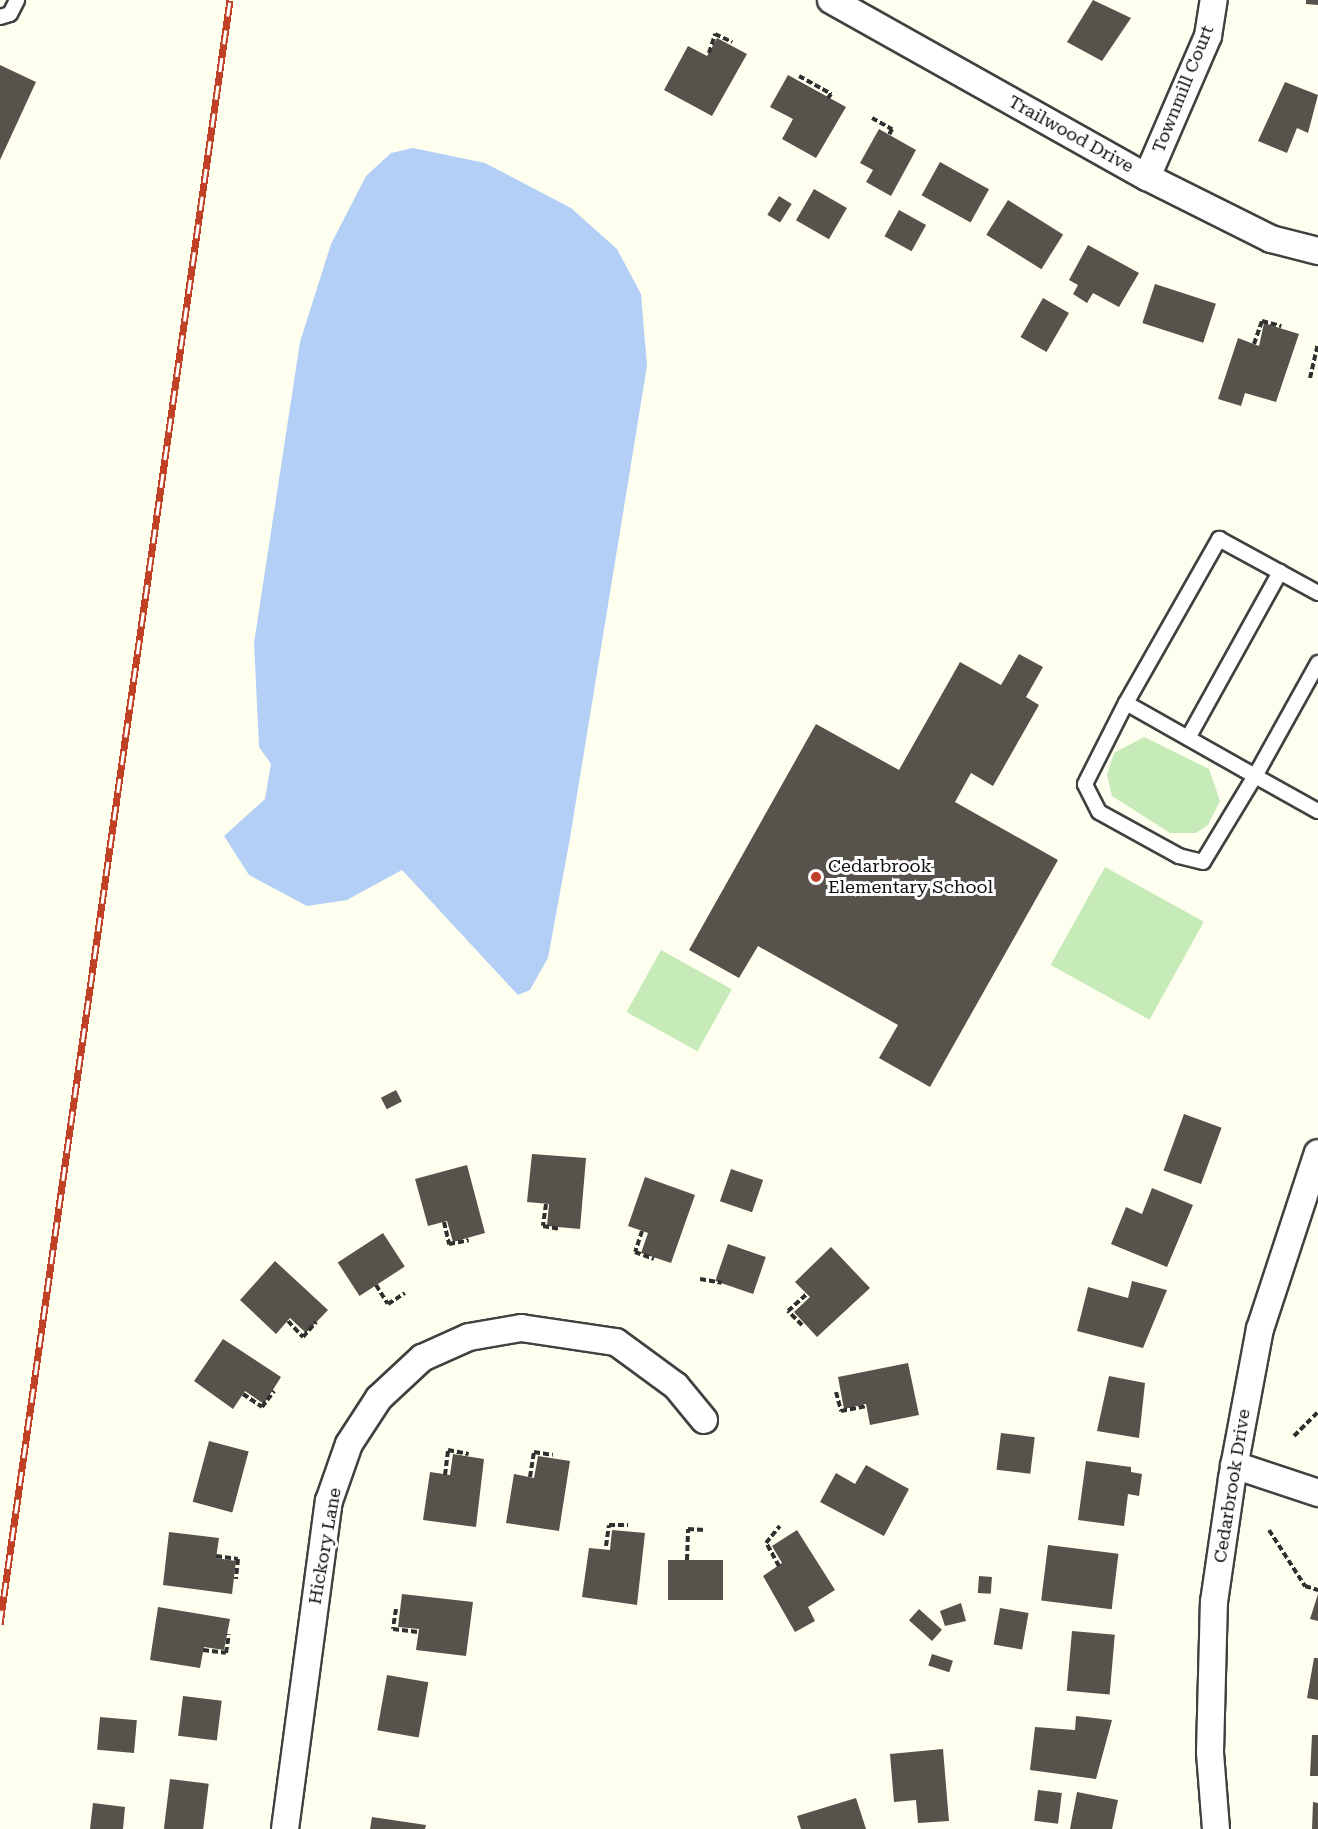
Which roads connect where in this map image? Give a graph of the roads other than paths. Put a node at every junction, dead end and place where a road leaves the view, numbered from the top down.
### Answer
1 (17, 0) edge
2 (831, 0) edge
3 (1214, 0) edge
4 (0, 17) edge
5 (1147, 177) junction
6 (1318, 251) edge
7 (1280, 572) junction
8 (1318, 593) edge
9 (1318, 663) edge
10 (1126, 703) junction
11 (1188, 738) junction
12 (1255, 776) junction
13 (1318, 811) edge
14 (1318, 1153) edge
15 (704, 1420) dead end
16 (1234, 1465) junction
17 (1318, 1493) edge
18 (285, 1829) edge
19 (1216, 1829) edge

1 - 4 lane
2 - 5 street, Trailwood Drive
3 - 5 street, Townmill Court
5 - 6 street, Trailwood Drive
7 - 8 lane
7 - 10 lane
7 - 11 lane
9 - 12 lane
10 - 11 lane
10 - 12 lane
11 - 12 lane
12 - 13 lane
14 - 16 street, Cedarbrook Drive
15 - 18 street, Hickory Lane
16 - 17 street
16 - 19 street, Cedarbrook Drive

